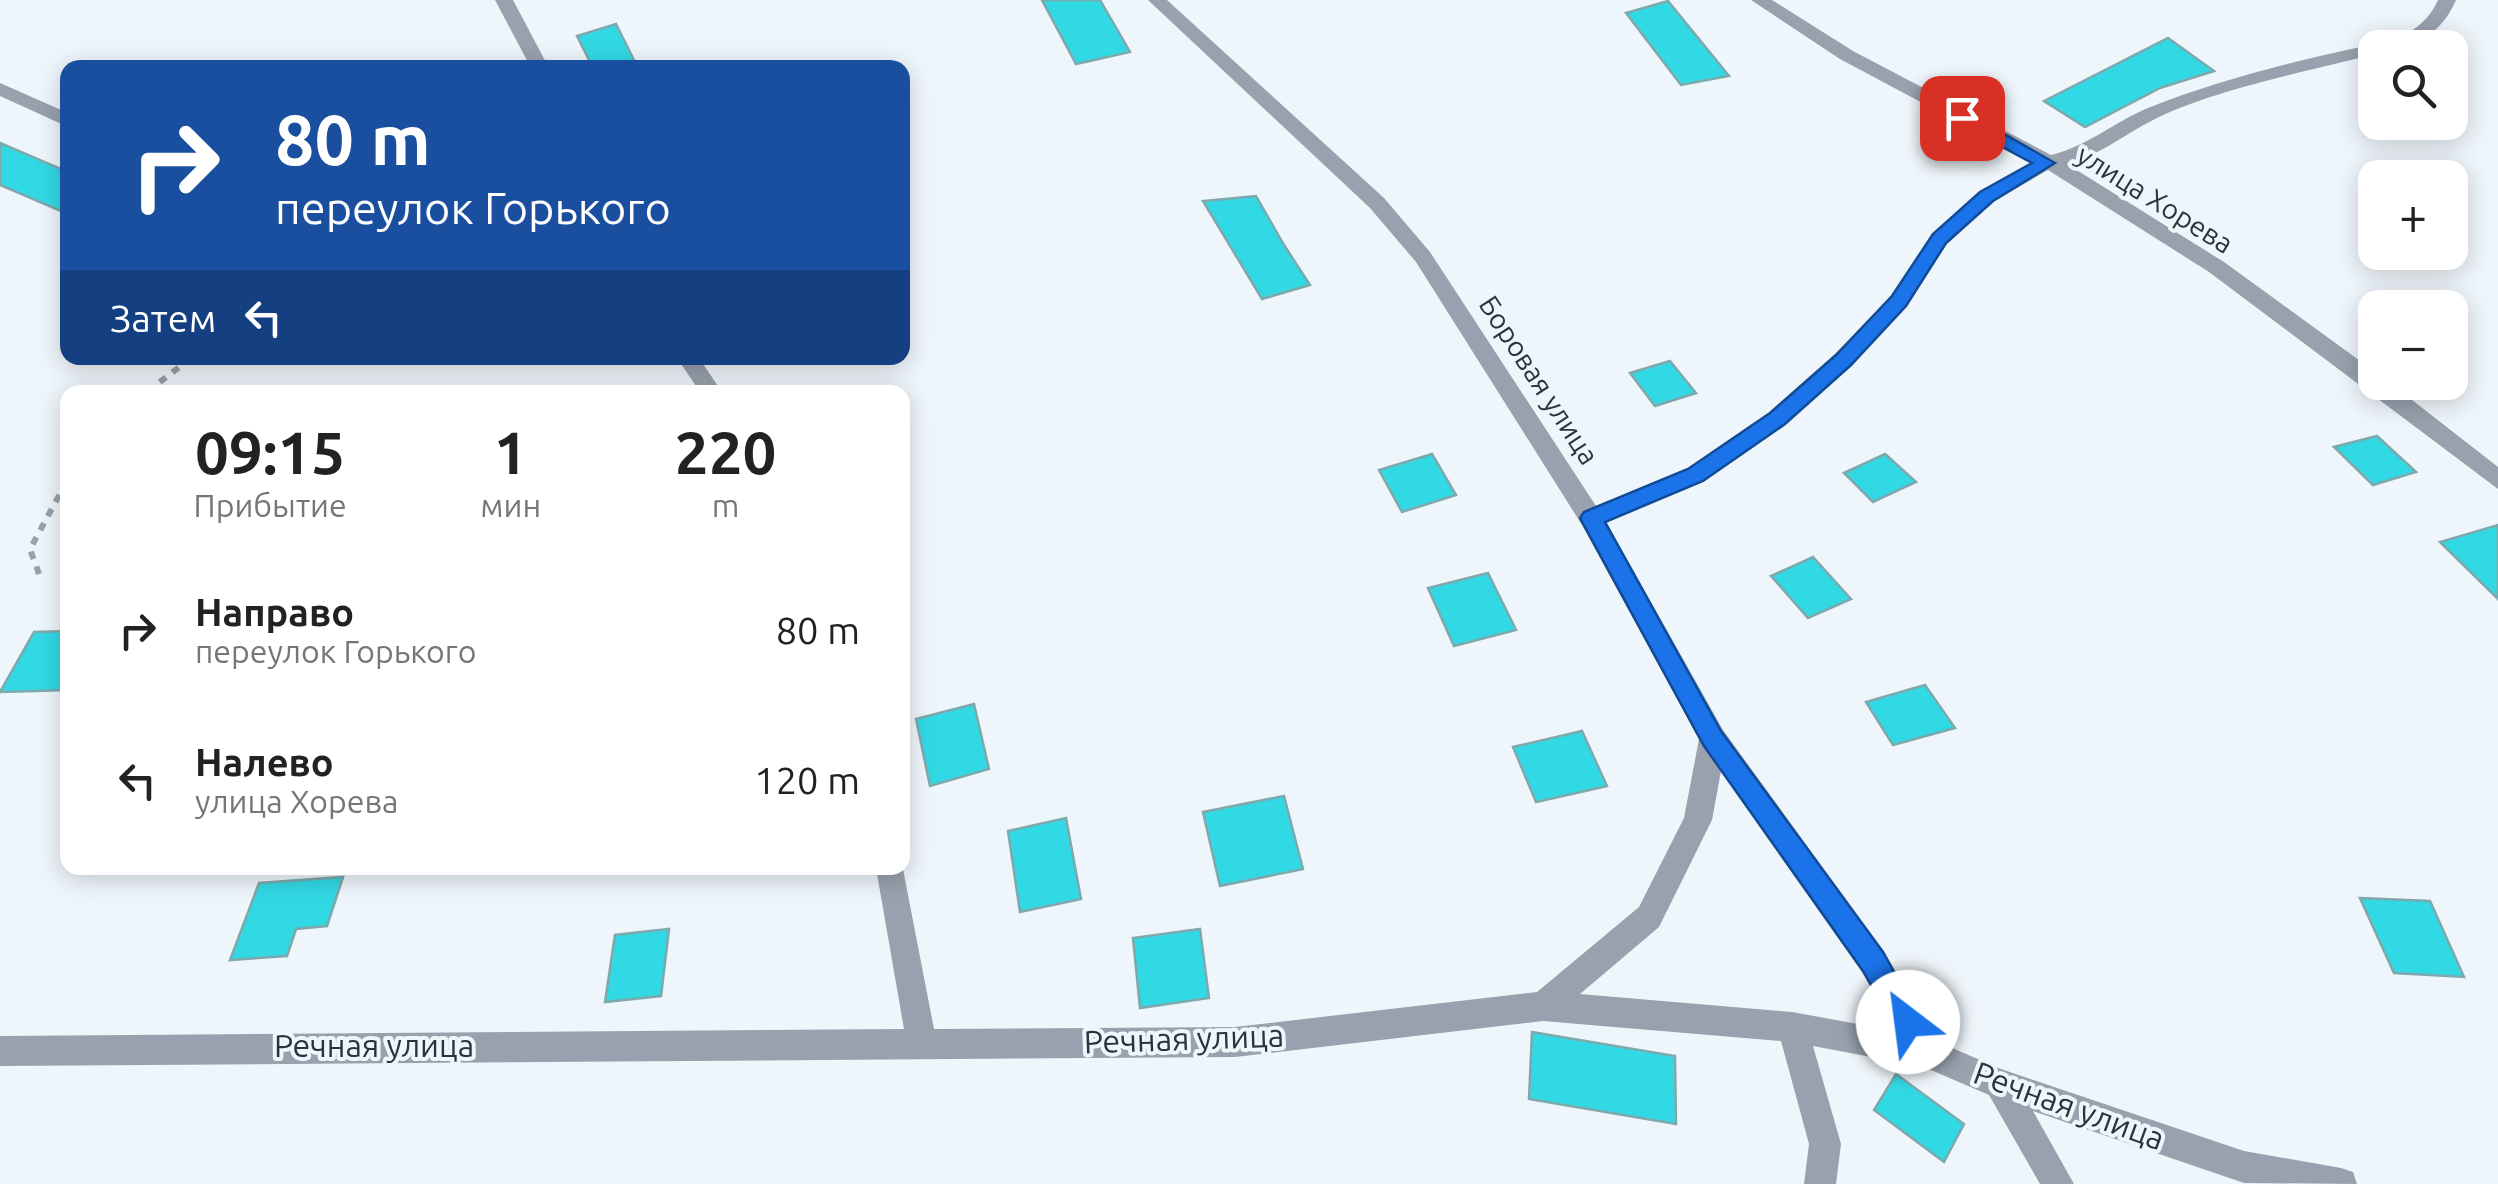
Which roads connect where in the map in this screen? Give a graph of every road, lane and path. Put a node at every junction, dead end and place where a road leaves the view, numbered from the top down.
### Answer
1 (504, 0) edge
2 (1157, 0) edge
3 (1760, 0) edge
4 (2447, 0) edge
5 (2426, 30) edge
6 (2358, 53) edge
7 (536, 60) edge
8 (0, 89) edge
9 (60, 118) edge
10 (2046, 163) junction
11 (182, 365) edge
12 (155, 385) edge
13 (2498, 480) edge
14 (60, 494) edge
15 (1591, 518) junction
16 (39, 574) dead end
17 (1713, 738) junction
18 (891, 875) edge
19 (1542, 1006) junction
20 (1792, 1027) junction
21 (922, 1045) junction
22 (0, 1051) edge
23 (1925, 1052) junction
24 (2000, 1084) junction
25 (1820, 1184) edge
26 (2058, 1184) edge
27 (2341, 1184) edge

1 - 7 street
2 - 15 street, Боровая улица
3 - 10 street, улица Хорева
4 - 5 street
6 - 10 street
8 - 9 street
10 - 13 street, улица Хорева
10 - 15 street
11 - 12 path
14 - 16 path
15 - 17 street, Боровая улица
17 - 19 street
17 - 23 street, Боровая улица
18 - 21 street
19 - 20 street, Речная улица
19 - 21 street, Речная улица
20 - 23 street, Речная улица
20 - 25 street
21 - 22 street, Речная улица
23 - 24 street, Речная улица
24 - 26 street
24 - 27 street, Речная улица

